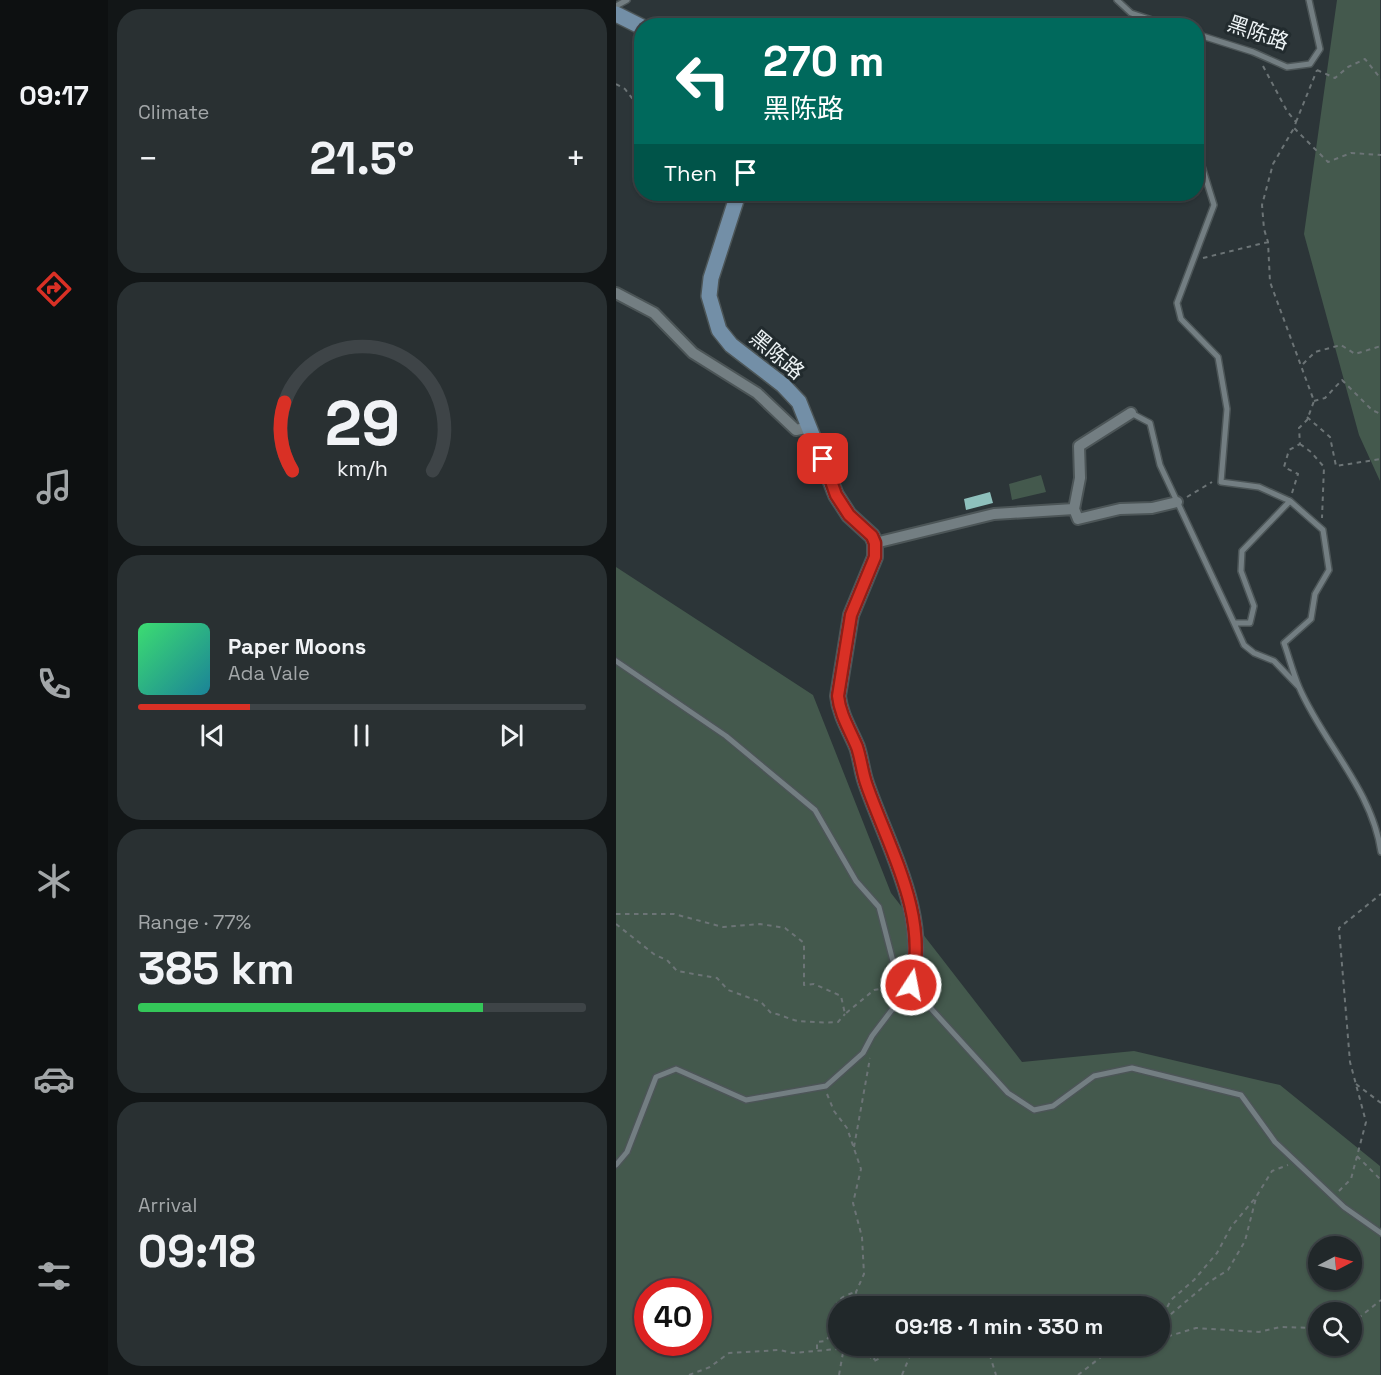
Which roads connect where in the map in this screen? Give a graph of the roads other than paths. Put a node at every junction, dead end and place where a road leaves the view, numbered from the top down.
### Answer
1 (627, 0) edge
2 (1117, 0) edge
3 (1309, 0) edge
4 (616, 6) edge
5 (616, 14) edge
6 (1146, 18) edge
7 (634, 23) edge
8 (1204, 37) edge
9 (1204, 173) edge
10 (737, 201) edge
11 (616, 293) edge
12 (1131, 413) joint
13 (810, 427) junction
14 (1290, 501) junction
15 (1177, 502) junction
16 (1074, 509) junction
17 (875, 543) junction
18 (1234, 623) junction
19 (616, 661) edge
20 (1299, 687) junction
21 (1381, 852) edge
22 (911, 985) junction
23 (616, 1165) edge
24 (1381, 1233) edge

1 - 4 lane
2 - 6 lane
3 - 8 lane, 黑陈路
5 - 7 street
9 - 14 lane
10 - 13 street, 黑陈路
11 - 13 street
12 - 15 lane
12 - 16 street
13 - 17 street, 黑陈路
14 - 18 lane
14 - 20 lane
15 - 16 street
15 - 18 lane
16 - 17 street
17 - 22 street
18 - 20 lane
19 - 22 lane
20 - 21 lane
22 - 23 lane
22 - 24 lane

